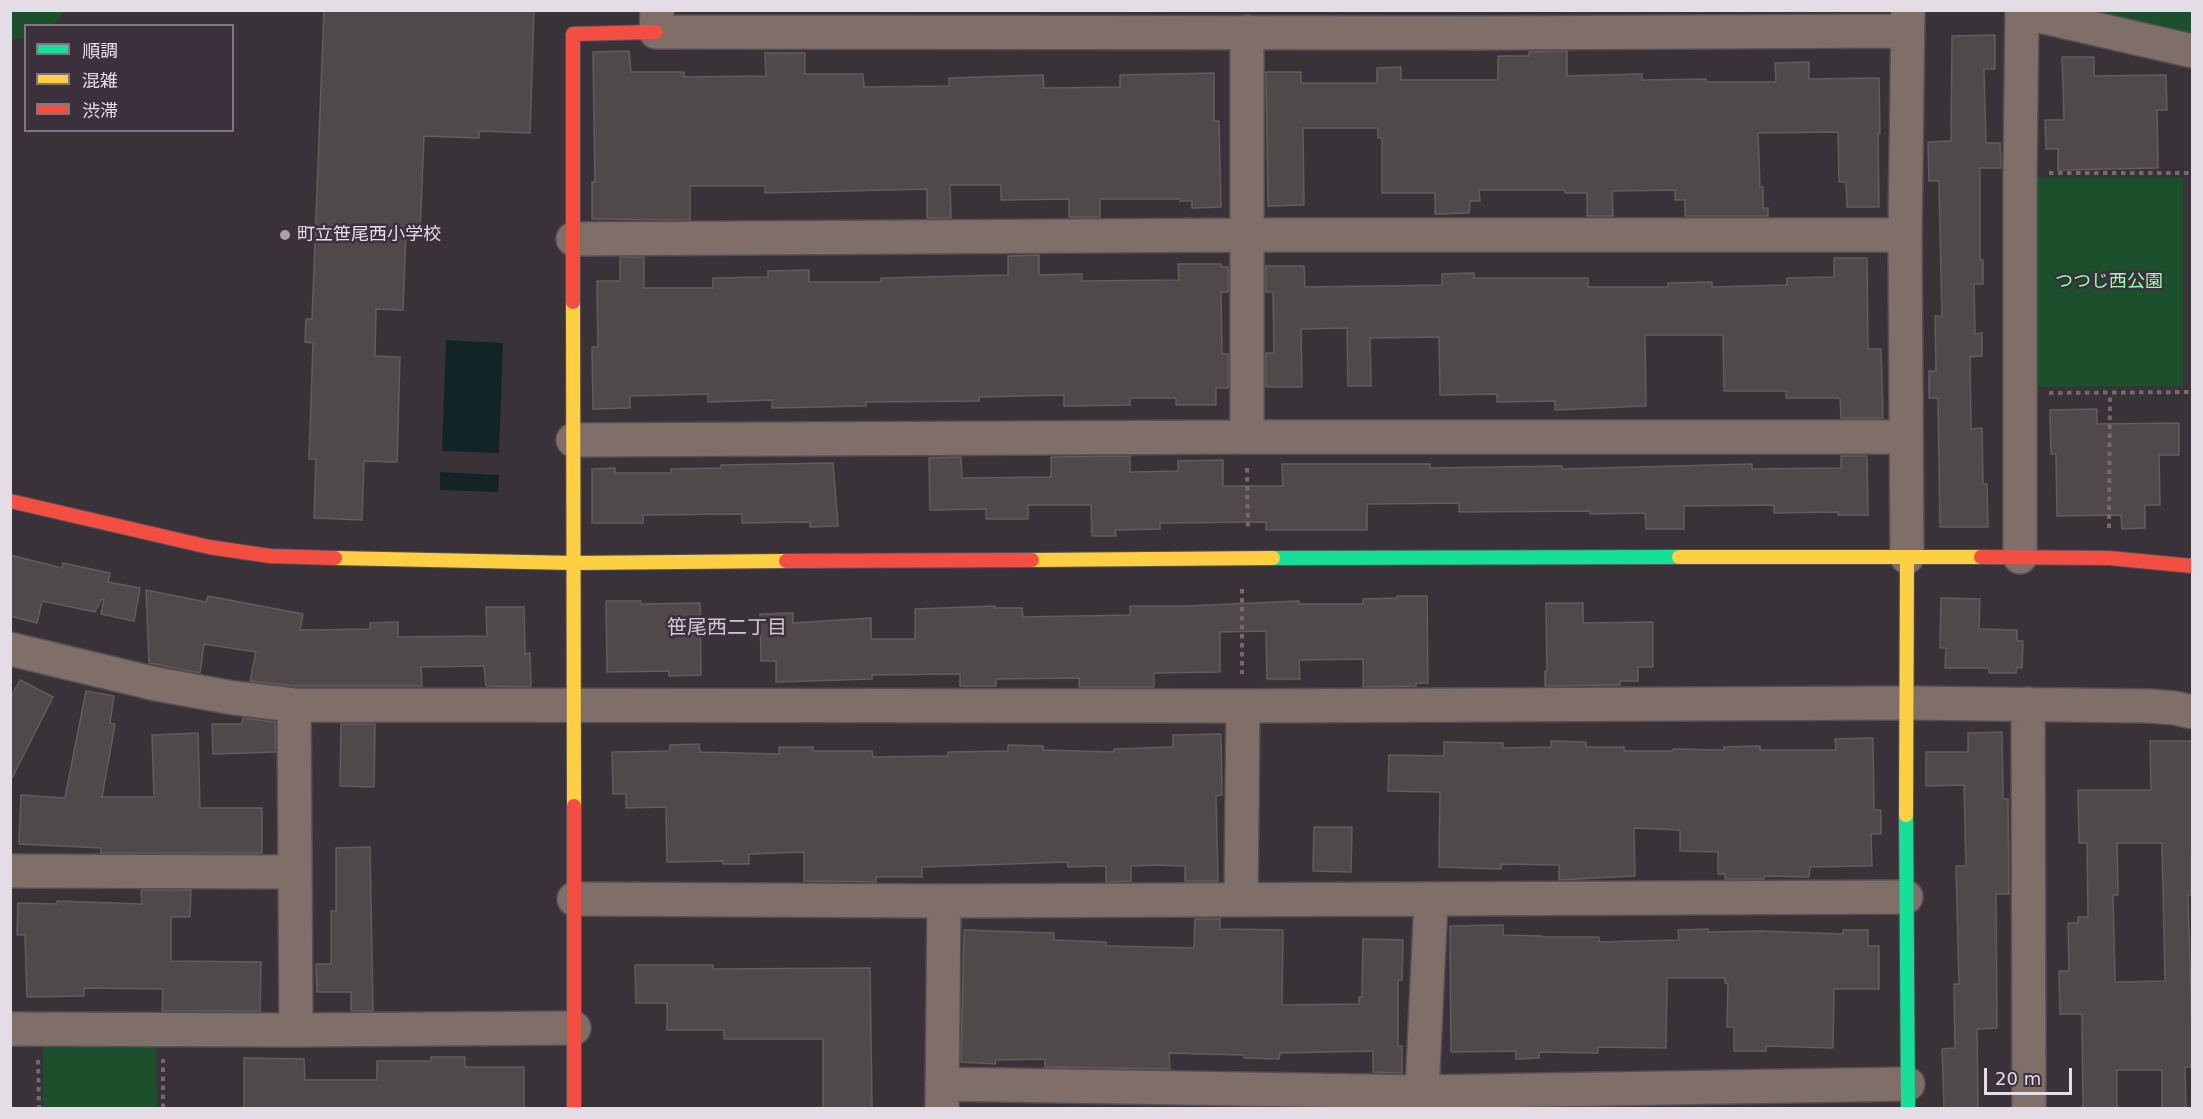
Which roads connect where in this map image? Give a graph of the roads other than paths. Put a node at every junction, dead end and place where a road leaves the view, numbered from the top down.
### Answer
1 (2019, 11) edge
2 (656, 21) edge
3 (1907, 21) edge
4 (1481, 22) edge
5 (1247, 33) junction
6 (2193, 51) edge
7 (1246, 235) junction
8 (1905, 235) junction
9 (573, 239) junction
10 (1247, 437) junction
11 (1906, 437) junction
12 (573, 440) junction
13 (10, 501) edge
14 (1907, 557) junction
15 (2020, 557) junction
16 (573, 563) junction
17 (2193, 566) edge
18 (10, 649) edge
19 (1908, 704) junction
20 (2028, 704) junction
21 (294, 705) junction
22 (574, 705) junction
23 (1243, 706) junction
24 (2193, 712) edge
25 (10, 871) edge
26 (294, 872) junction
27 (1906, 897) junction
28 (574, 899) junction
29 (1241, 899) junction
30 (1431, 900) junction
31 (944, 901) junction
32 (574, 1028) junction
33 (24, 1029) edge
34 (296, 1030) junction
35 (1422, 1092) junction
36 (942, 1096) edge
37 (1908, 1096) edge
38 (574, 1108) edge
39 (2029, 1108) edge

1 - 6 street
1 - 15 street
2 - 5 street
2 - 9 street
3 - 4 street
3 - 8 street
4 - 5 street
5 - 7 street
7 - 8 street
7 - 9 street
7 - 10 street
8 - 11 street
9 - 12 street
10 - 11 street
10 - 12 street
11 - 14 street
12 - 16 street
13 - 16 street
14 - 15 street
14 - 16 street
14 - 19 street
15 - 17 street
16 - 22 street
18 - 21 street
19 - 20 street
19 - 23 street
19 - 27 street
20 - 24 street
20 - 39 street
21 - 22 street
21 - 26 street
22 - 23 street
22 - 28 street
23 - 29 street
25 - 26 street
26 - 34 street
27 - 30 street
27 - 37 street
28 - 31 street
28 - 32 street
29 - 30 street
29 - 31 street
30 - 35 street
31 - 36 street
32 - 34 street
32 - 38 street
33 - 34 street
35 - 36 street
35 - 37 street

